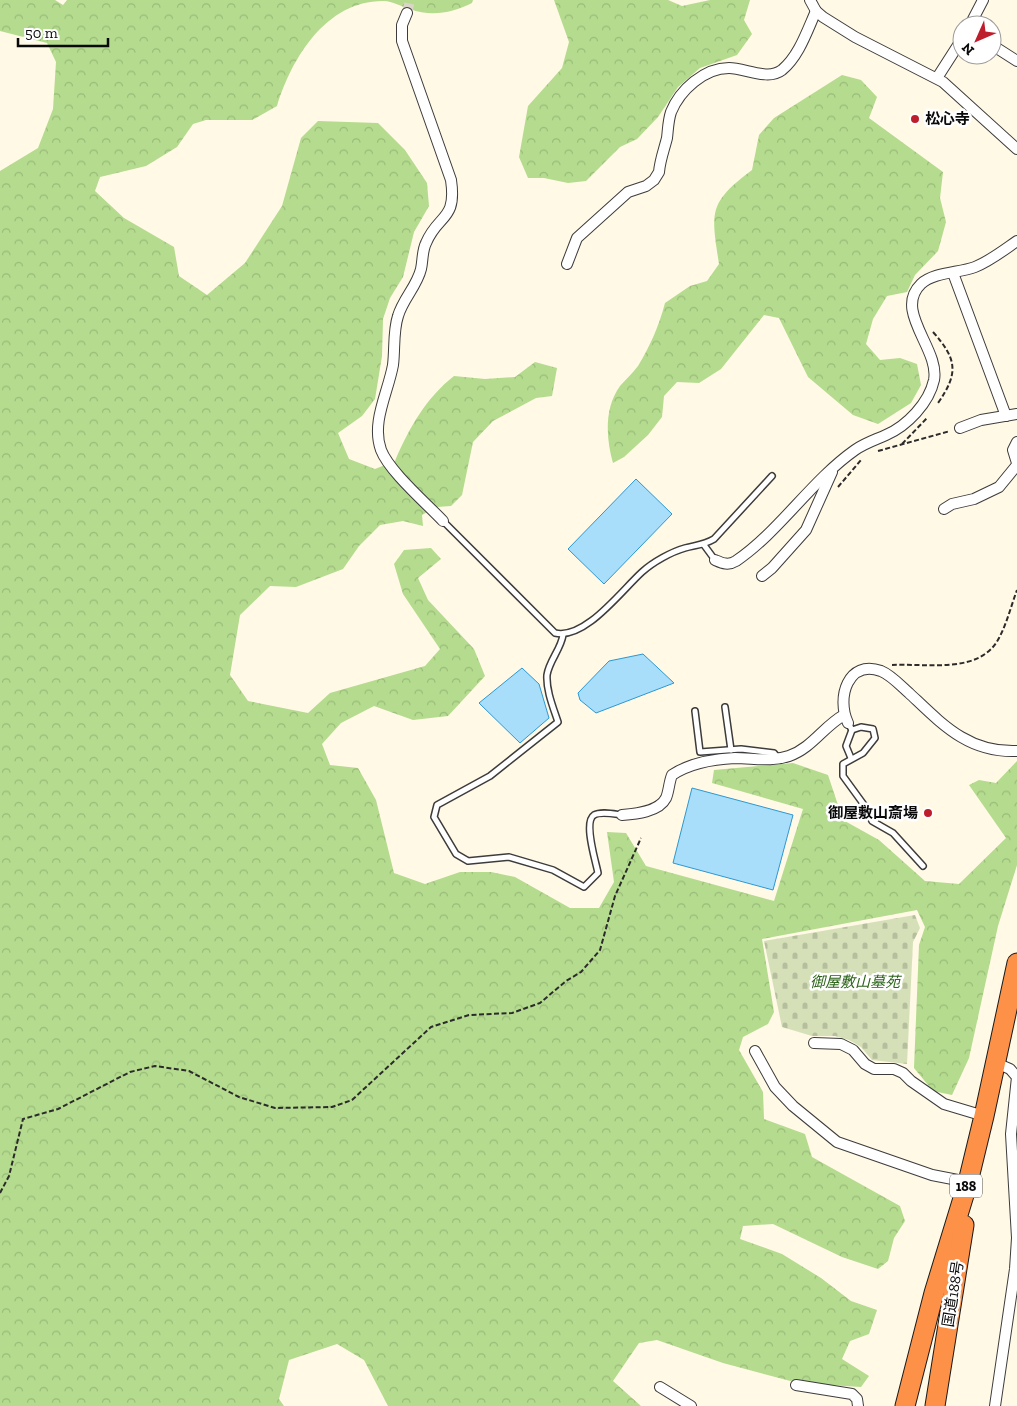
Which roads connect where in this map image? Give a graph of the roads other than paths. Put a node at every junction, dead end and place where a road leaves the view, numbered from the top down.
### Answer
1 (810, 0) edge
2 (983, 0) edge
3 (816, 11) junction
4 (407, 12) tunnel mouth
5 (975, 15) edge
6 (1002, 51) edge
7 (952, 55) edge
8 (1017, 61) edge
9 (937, 78) junction
10 (1017, 149) edge
11 (1017, 241) edge
12 (567, 264) dead end
13 (953, 273) junction
14 (1017, 414) edge
15 (1006, 416) junction
16 (960, 428) road end
17 (1017, 442) edge
18 (1017, 464) edge
19 (835, 466) junction
20 (772, 476) dead end
21 (944, 509) dead end
22 (443, 521) joint
23 (704, 545) junction
24 (715, 560) joint
25 (762, 576) dead end
26 (563, 635) junction
27 (725, 707) dead end
28 (695, 711) dead end
29 (848, 722) junction
30 (730, 750) junction
31 (1017, 751) edge
32 (778, 758) junction
33 (851, 758) junction
34 (622, 815) joint
35 (923, 866) dead end
36 (1017, 963) edge
37 (814, 1043) dead end
38 (755, 1051) dead end
39 (996, 1063) junction
40 (984, 1116) junction
41 (968, 1182) junction
42 (934, 1293) junction
43 (796, 1385) dead end
44 (660, 1386) dead end
45 (691, 1406) edge
46 (858, 1406) edge
47 (897, 1406) edge
48 (906, 1406) edge
49 (935, 1406) edge
50 (995, 1406) edge

1 - 3 street
2 - 5 street
3 - 9 street
3 - 12 street
4 - 22 street
6 - 8 street
7 - 9 street
9 - 10 street
11 - 13 street
13 - 15 street
13 - 19 street
14 - 15 street
15 - 16 street
17 - 18 street
18 - 21 street
19 - 24 street
19 - 25 street
20 - 23 lane
22 - 26 lane
23 - 24 lane
23 - 26 lane
26 - 34 lane
27 - 30 lane
28 - 30 lane
29 - 31 street
29 - 32 street
29 - 33 lane
29 - 33 lane
30 - 32 lane
32 - 34 street
33 - 35 lane
36 - 39 highway, 国道188号 / 188
37 - 40 street
38 - 41 street
39 - 40 highway, 国道188号 / 188
39 - 50 street
40 - 41 highway, 国道188号 / 188
41 - 42 highway, 国道188号 / 188
41 - 49 highway, 国道188号 / 188
42 - 47 highway, 国道188号 / 188
42 - 48 highway, 国道188号 / 188
43 - 46 street
44 - 45 street

